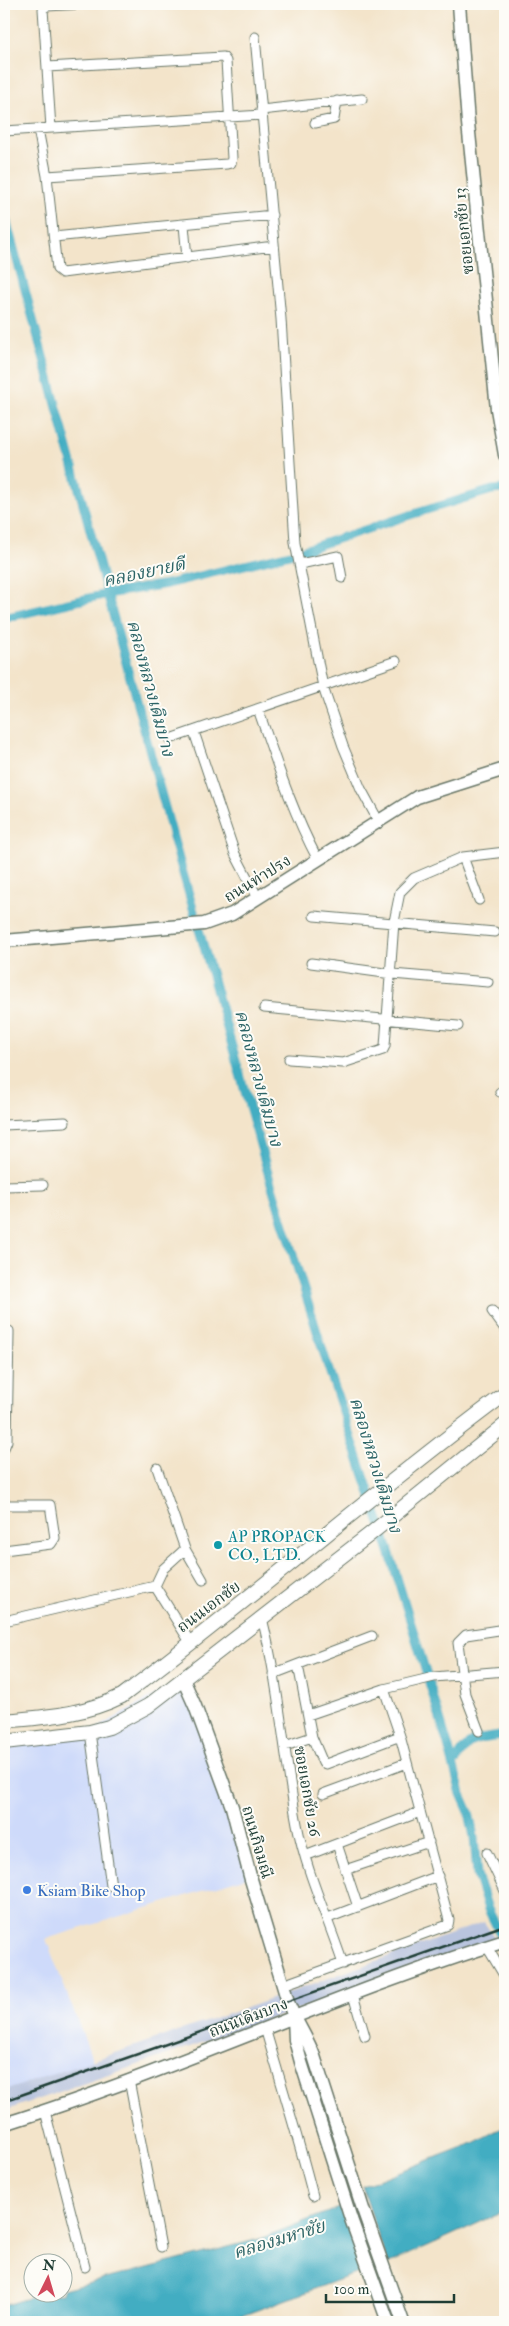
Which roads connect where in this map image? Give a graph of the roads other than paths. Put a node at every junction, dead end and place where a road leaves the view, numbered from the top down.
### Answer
1 (84, 4) edge
2 (459, 4) edge
3 (255, 37) dead end
4 (46, 67) junction
5 (362, 99) dead end
6 (337, 102) junction
7 (261, 112) junction
8 (230, 117) junction
9 (315, 124) dead end
10 (51, 128) junction
11 (38, 129) junction
12 (4, 131) edge
13 (47, 176) junction
14 (272, 215) junction
15 (184, 224) junction
16 (54, 237) junction
17 (274, 246) junction
18 (187, 258) junction
19 (505, 455) edge
20 (300, 564) junction
21 (342, 578) dead end
22 (396, 661) dead end
23 (323, 687) junction
24 (258, 709) junction
25 (194, 732) junction
26 (170, 739) dead end
27 (505, 770) edge
28 (379, 822) junction
29 (505, 852) edge
30 (463, 857) junction
31 (318, 860) junction
32 (258, 898) junction
33 (479, 900) dead end
34 (314, 916) dead end
35 (394, 922) junction
36 (495, 932) dead end
37 (4, 941) edge
38 (311, 963) dead end
39 (392, 974) junction
40 (488, 982) dead end
41 (264, 1008) dead end
42 (387, 1019) junction
43 (458, 1026) dead end
44 (289, 1059) dead end
45 (65, 1122) dead end
46 (4, 1125) edge
47 (43, 1185) dead end
48 (4, 1186) edge
49 (492, 1310) dead end
50 (4, 1329) edge
51 (505, 1329) edge
52 (6, 1389) edge
53 (505, 1394) edge
54 (505, 1425) edge
55 (4, 1448) edge
56 (157, 1468) dead end
57 (4, 1505) edge
58 (4, 1550) edge
59 (185, 1550) junction
60 (203, 1580) dead end
61 (155, 1586) junction
62 (262, 1618) junction
63 (4, 1621) edge
64 (505, 1629) edge
65 (372, 1636) dead end
66 (190, 1642) junction
67 (173, 1656) junction
68 (298, 1665) junction
69 (505, 1671) edge
70 (273, 1674) junction
71 (461, 1676) junction
72 (183, 1679) junction
73 (384, 1689) junction
74 (308, 1715) junction
75 (4, 1721) edge
76 (479, 1731) dead end
77 (90, 1732) junction
78 (400, 1736) junction
79 (312, 1737) junction
80 (4, 1742) edge
81 (285, 1746) junction
82 (407, 1763) junction
83 (323, 1794) dead end
84 (420, 1812) junction
85 (429, 1842) junction
86 (336, 1844) junction
87 (487, 1853) dead end
88 (305, 1856) junction
89 (344, 1870) junction
90 (438, 1876) junction
91 (111, 1886) dead end
92 (505, 1891) edge
93 (358, 1907) junction
94 (328, 1918) junction
95 (505, 1941) edge
96 (488, 1947) junction
97 (343, 1964) junction
98 (505, 1977) edge
99 (283, 1984) junction
100 (353, 1995) junction
101 (294, 2017) junction
102 (265, 2028) junction
103 (365, 2036) dead end
104 (129, 2080) junction
105 (45, 2111) junction
106 (4, 2124) edge
107 (313, 2196) dead end
108 (161, 2247) dead end
109 (85, 2267) dead end
110 (388, 2322) edge
111 (403, 2322) edge

1 - 4 street
2 - 19 street, ซอยเอกชัย 13
3 - 7 street
4 - 8 street
4 - 10 street
5 - 6 street
6 - 7 street
6 - 9 street
7 - 8 street
7 - 14 street
8 - 10 street
8 - 13 street
10 - 11 street
11 - 12 street
11 - 13 street
13 - 16 street
14 - 15 street
14 - 17 street
15 - 16 street
15 - 18 street
16 - 18 street
17 - 18 street
17 - 20 street
20 - 21 street
20 - 23 street
22 - 23 street
23 - 24 street
23 - 28 street
24 - 25 street
24 - 31 street
25 - 26 street
25 - 32 street
27 - 28 street, ถนนท่าปรง
28 - 31 street, ถนนท่าปรง
29 - 30 street
30 - 33 street
30 - 35 street
31 - 32 street, ถนนท่าปรง
32 - 37 street, ถนนท่าปรง
34 - 35 street
35 - 36 street
35 - 39 street
38 - 39 street
39 - 40 street
39 - 42 street
41 - 42 street
42 - 43 street
42 - 44 street
45 - 46 street
47 - 48 street
49 - 51 street
50 - 52 street
52 - 55 street
53 - 66 main road, ถนนเอกชัย
54 - 62 main road
56 - 59 street
57 - 58 street
59 - 60 street
59 - 61 street
61 - 63 street
61 - 66 street
62 - 70 street, ซอยเอกชัย 26
62 - 72 main road
64 - 71 street
65 - 68 street
66 - 67 main road, ถนนเอกชัย
67 - 72 main road
67 - 75 main road, ถนนเอกชัย
68 - 70 street
68 - 74 street
69 - 71 street
70 - 81 street, ซอยเอกชัย 26
71 - 73 street
71 - 76 street
72 - 77 main road
72 - 99 street, ถนนกิจมณี
73 - 74 street
73 - 78 street
74 - 79 street
77 - 80 main road
77 - 91 street
78 - 79 street
78 - 82 street
79 - 81 street
81 - 88 street, ซอยเอกชัย 26
82 - 83 street
82 - 84 street
84 - 85 street
84 - 86 street
85 - 89 street
85 - 90 street
86 - 88 street
86 - 89 street
87 - 92 street
88 - 94 street, ซอยเอกชัย 26
89 - 93 street
90 - 93 street
90 - 97 street
93 - 94 street
94 - 97 street, ซอยเอกชัย 26
95 - 96 street, ถนนเดิมบาง
96 - 98 street
96 - 100 street, ถนนเดิมบาง
97 - 99 street
99 - 101 street, ถนนกิจมณี
100 - 101 street, ถนนเดิมบาง
100 - 103 street
101 - 102 street, ถนนเดิมบาง
101 - 110 street, ถนนกิจมณี
101 - 111 street, ถนนกิจมณี
102 - 104 street, ถนนเดิมบาง
102 - 107 street
104 - 105 street, ถนนเดิมบาง
104 - 108 street
105 - 106 street, ถนนเดิมบาง
105 - 109 street

